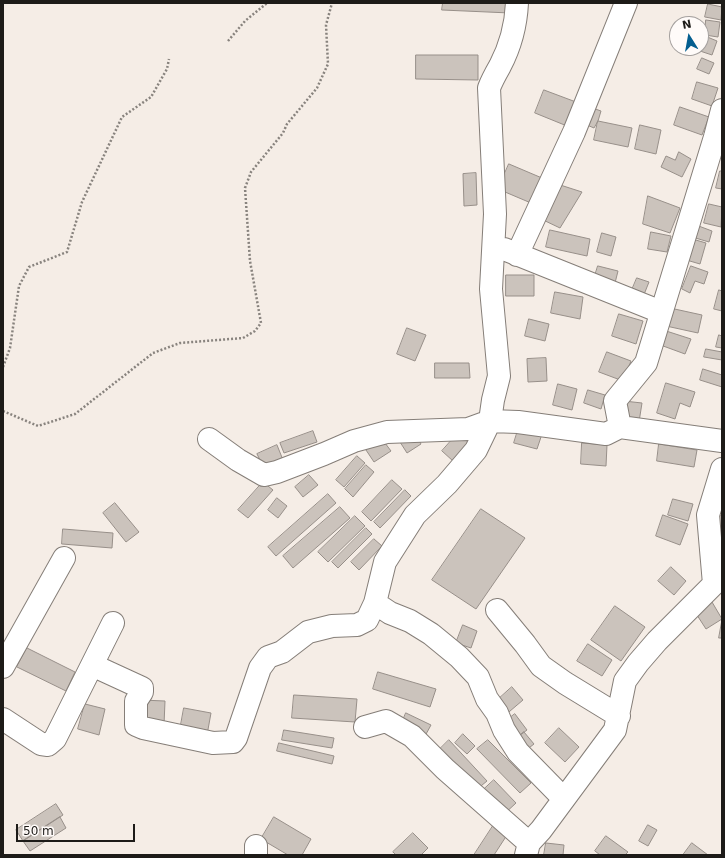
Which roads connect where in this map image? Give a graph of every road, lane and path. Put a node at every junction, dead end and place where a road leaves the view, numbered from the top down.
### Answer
1 (266, 3) edge
2 (332, 3) edge
3 (517, 3) edge
4 (626, 3) edge
5 (228, 41) dead end
6 (170, 59) dead end
7 (722, 110) edge
8 (494, 245) junction
9 (518, 255) junction
10 (661, 312) junction
11 (3, 367) edge
12 (3, 411) edge
13 (490, 421) junction
14 (620, 427) junction
15 (209, 439) dead end
16 (722, 440) edge
17 (722, 469) edge
18 (64, 558) dead end
19 (374, 603) junction
20 (497, 610) dead end
21 (113, 623) dead end
22 (92, 665) junction
23 (3, 668) edge
24 (619, 716) junction
25 (3, 719) edge
26 (366, 727) dead end
27 (564, 799) junction
28 (527, 849) edge

1 - 5 path
2 - 12 path
3 - 8 street
4 - 9 street
6 - 11 path
7 - 10 street
8 - 9 street
8 - 13 street
9 - 10 street
10 - 14 street
13 - 14 street
13 - 15 street
13 - 19 street
14 - 16 street
17 - 24 street
18 - 23 street
19 - 22 street
19 - 27 street
20 - 24 street
21 - 22 street
22 - 25 street
24 - 27 street
26 - 28 street
27 - 28 street

